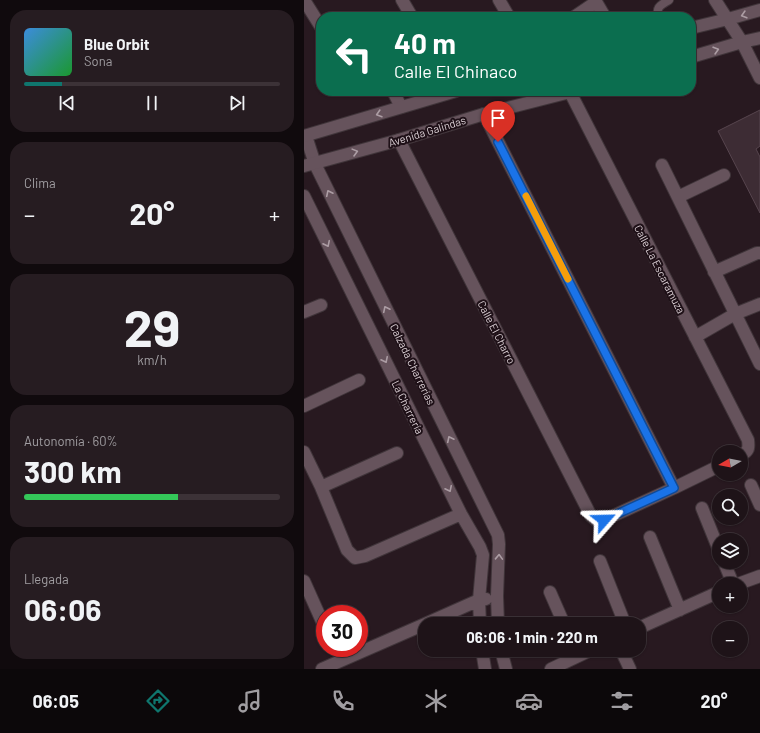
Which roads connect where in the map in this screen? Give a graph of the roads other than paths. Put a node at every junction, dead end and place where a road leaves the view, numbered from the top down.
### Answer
1 (304, 0) edge
2 (402, 0) edge
3 (499, 0) edge
4 (669, 0) edge
5 (715, 0) edge
6 (596, 1) edge
7 (760, 10) edge
8 (409, 12) edge
9 (506, 12) edge
10 (581, 12) edge
11 (603, 12) edge
12 (658, 12) edge
13 (316, 19) edge
14 (728, 19) junction
15 (696, 27) edge
16 (760, 38) edge
17 (742, 42) junction
18 (696, 56) edge
19 (760, 78) edge
20 (396, 96) edge
21 (438, 96) edge
22 (556, 96) edge
23 (574, 96) edge
24 (401, 107) junction
25 (484, 114) junction
26 (305, 136) edge
27 (399, 140) junction
28 (309, 165) edge
29 (662, 165) dead end
30 (724, 175) dead end
31 (304, 196) edge
32 (678, 197) junction
33 (315, 220) junction
34 (304, 224) edge
35 (760, 253) edge
36 (714, 272) junction
37 (760, 304) edge
38 (321, 305) dead end
39 (304, 312) edge
40 (735, 314) junction
41 (695, 337) junction
42 (760, 364) edge
43 (360, 380) dead end
44 (304, 406) edge
45 (747, 445) edge
46 (304, 452) edge
47 (397, 453) dead end
48 (712, 469) edge
49 (751, 485) dead end
50 (320, 488) junction
51 (674, 488) junction
52 (760, 505) edge
53 (702, 508) dead end
54 (461, 514) junction
55 (712, 533) edge
56 (650, 537) dead end
57 (600, 561) dead end
58 (760, 576) edge
59 (748, 580) edge
60 (304, 581) edge
61 (550, 592) dead end
62 (712, 595) edge
63 (497, 596) junction
64 (480, 600) junction
65 (316, 608) edge
66 (680, 610) junction
67 (441, 617) edge
68 (480, 617) edge
69 (498, 617) edge
70 (561, 617) edge
71 (622, 617) edge
72 (646, 625) edge
73 (418, 627) edge
74 (483, 657) edge
75 (503, 657) edge
76 (570, 657) edge
77 (624, 657) edge
78 (322, 669) edge
79 (485, 669) edge
80 (506, 669) edge
81 (551, 669) edge
82 (630, 669) edge

1 - 13 street
2 - 8 street
3 - 9 street
4 - 12 lane
5 - 14 street
6 - 10 street
6 - 11 street
7 -> 14 street
14 - 15 street
14 - 17 street
16 - 17 street
18 -> 17 street
17 - 19 street
20 - 24 street
21 - 24 street
22 - 25 street, Avenida Galindas
23 - 41 street, Calle La Escaramuza
24 -> 26 street
25 - 27 street, Avenida Galindas
25 - 51 street
26 - 28 street, Calzada Charrerías
28 -> 27 street, Avenida Galindas
27 - 51 street, Calle El Charro
63 -> 28 street, Calzada Charrerías
29 - 32 street
30 - 32 street
31 - 33 street, La Charrería
32 - 36 street
33 - 34 street
33 -> 54 street, La Charrería
35 - 36 street
36 - 40 street
37 - 40 street
38 - 39 street
40 - 41 street
40 - 42 street
41 - 45 street, Calle La Escaramuza
43 - 44 street
46 - 50 street
47 - 50 street
48 - 51 street
49 - 52 street
50 - 54 street
53 - 55 street
54 - 64 street, La Charrería
56 - 66 street
57 - 71 street
58 - 59 street
60 - 65 street
61 - 70 street
62 - 66 street
63 - 64 street
63 - 69 street, Calzada Charrerías
64 - 67 street
64 - 68 street, La Charrería
66 - 72 street
73 - 78 street
74 - 79 street
75 - 80 street
76 - 81 street
77 - 82 street

